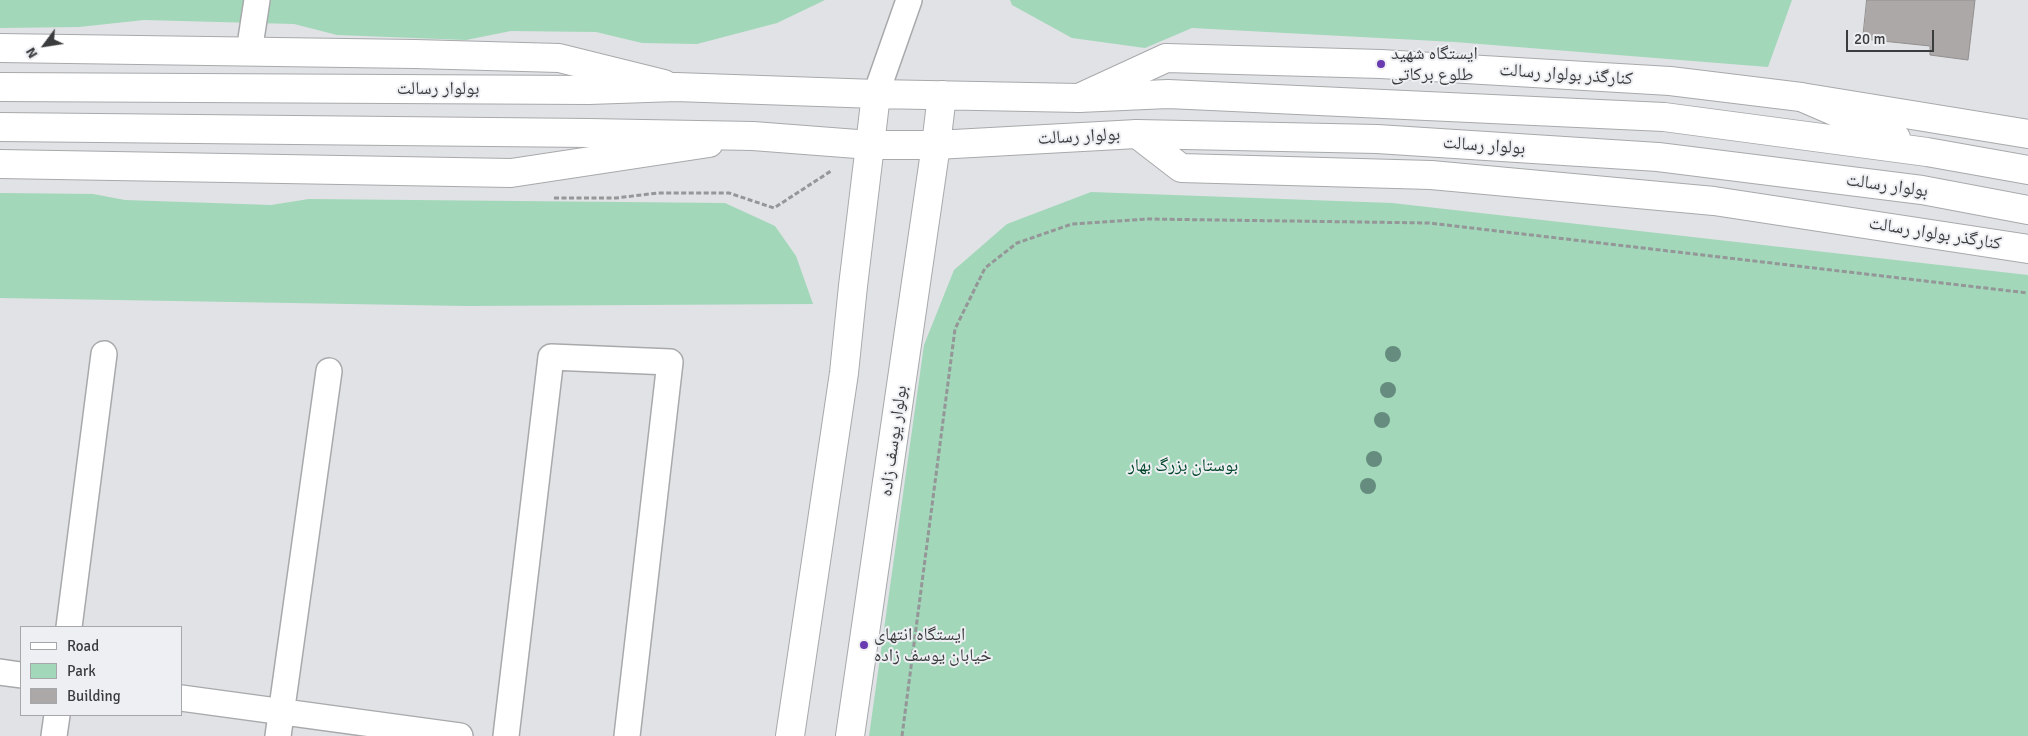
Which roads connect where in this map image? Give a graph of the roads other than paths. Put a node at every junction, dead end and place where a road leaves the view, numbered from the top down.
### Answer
1 (257, 0) edge
2 (909, 0) edge
3 (0, 48) edge
4 (249, 52) junction
5 (0, 87) edge
6 (676, 87) junction
7 (876, 94) junction
8 (942, 95) junction
9 (1801, 97) junction
10 (1079, 98) junction
11 (0, 127) edge
12 (1137, 134) junction
13 (2028, 134) edge
14 (753, 136) junction
15 (870, 145) junction
16 (936, 145) junction
17 (1928, 152) junction
18 (0, 164) edge
19 (2028, 170) edge
20 (2028, 210) edge
21 (2028, 249) edge
22 (104, 354) dead end
23 (329, 371) dead end
24 (69, 626) edge
25 (0, 672) edge
26 (20, 675) edge
27 (182, 698) edge
28 (281, 711) junction
29 (57, 716) edge
30 (54, 736) edge
31 (278, 736) edge
32 (460, 736) edge
33 (506, 736) edge
34 (627, 736) edge
35 (790, 736) edge
36 (850, 736) edge

1 - 4 street
2 - 7 street
3 - 4 main road
4 - 6 main road
5 - 6 main road, بولوار رسالت
6 - 7 main road, بولوار رسالت
7 - 8 main road, بولوار رسالت
7 - 15 main road
8 - 10 main road, بولوار رسالت
8 - 16 main road, بولوار یوسف زاده
9 - 10 main road, کنارگذر بولوار رسالت
9 - 13 main road, کنارگذر بولوار رسالت
9 - 17 main road
10 - 17 main road, بولوار رسالت
11 - 14 main road
12 - 16 main road, بولوار رسالت
12 - 20 main road, بولوار رسالت
12 - 21 main road, کنارگذر بولوار رسالت
14 - 15 main road
14 - 18 main road
15 - 16 main road, بولوار رسالت
15 - 35 main road
16 - 36 main road, بولوار یوسف زاده
17 - 19 main road, بولوار رسالت
22 - 24 street
23 - 28 street
25 - 26 street
27 - 28 street
28 - 31 street
28 - 32 street
29 - 30 street
33 - 34 street

